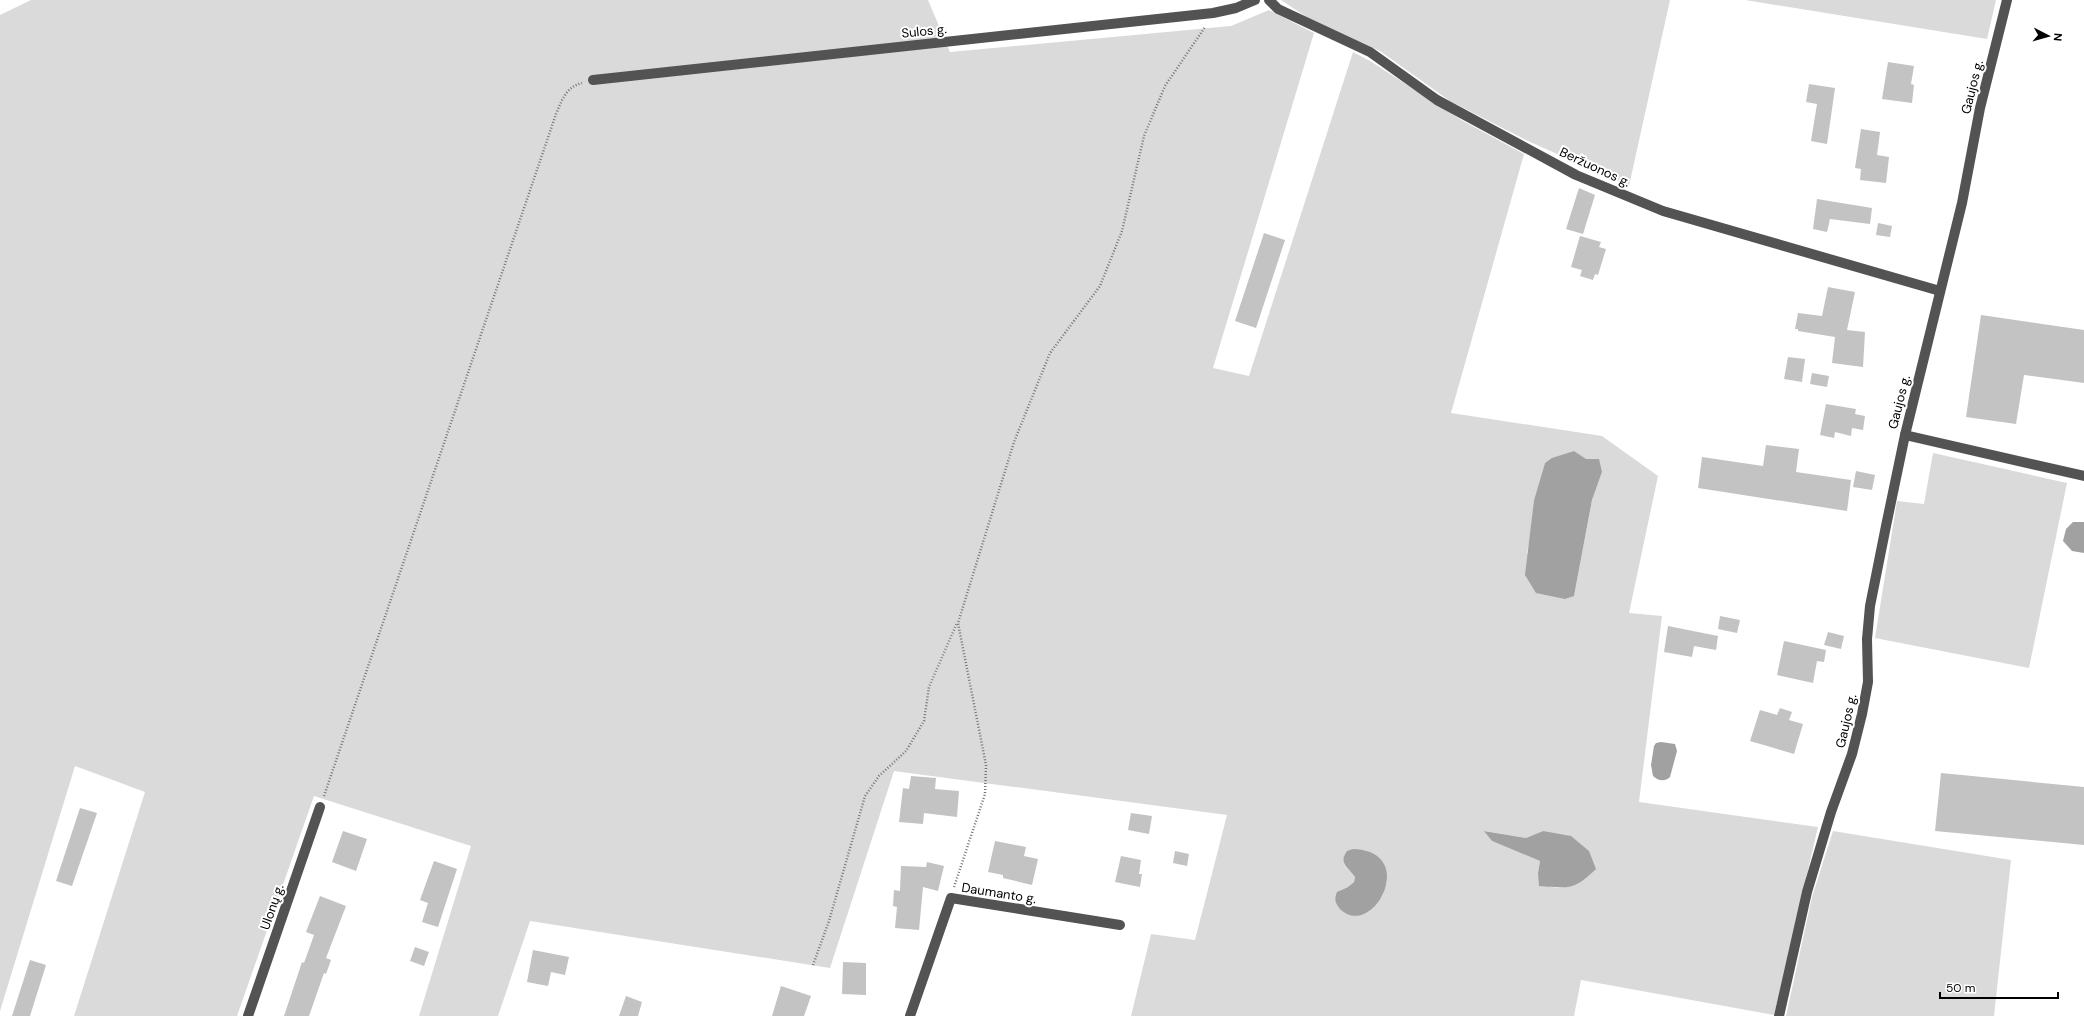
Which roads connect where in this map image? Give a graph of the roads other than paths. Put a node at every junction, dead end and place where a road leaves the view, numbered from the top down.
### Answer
1 (1255, 0) edge
2 (1269, 0) edge
3 (2007, 0) edge
4 (593, 80) road end
5 (1940, 291) junction
6 (1905, 435) junction
7 (2084, 476) edge
8 (320, 807) road end
9 (1120, 925) dead end
10 (248, 1016) edge
11 (910, 1016) edge
12 (1779, 1016) edge

1 - 4 street, Sulos g.
2 - 5 street, Beržuonos g.
3 - 5 street, Gaujos g.
5 - 6 street, Gaujos g.
6 - 7 street
6 - 12 street, Gaujos g.
8 - 10 street, Ulonų g.
9 - 11 street, Daumanto g.

